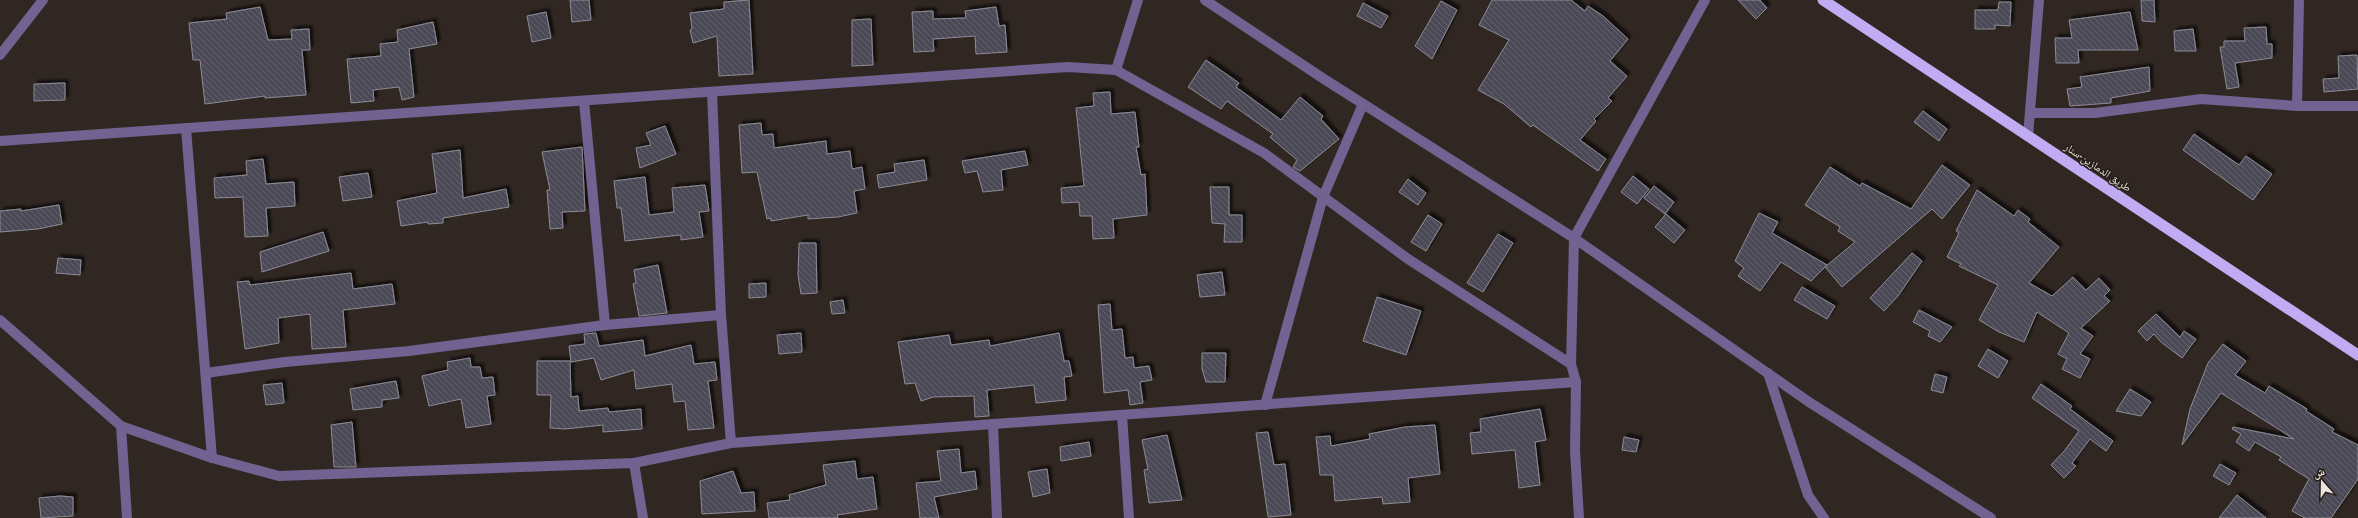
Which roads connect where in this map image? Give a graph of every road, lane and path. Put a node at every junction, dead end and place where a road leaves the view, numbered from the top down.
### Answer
1 (43, 0) edge
2 (1138, 0) edge
3 (1205, 0) edge
4 (1705, 0) edge
5 (1823, 0) edge
6 (2039, 0) edge
7 (2298, 0) edge
8 (0, 55) edge
9 (1116, 70) junction
10 (712, 92) junction
11 (584, 101) junction
12 (1363, 104) junction
13 (2297, 106) junction
14 (2358, 106) edge
15 (2030, 113) junction
16 (186, 128) junction
17 (2028, 136) junction
18 (0, 141) edge
19 (1323, 197) junction
20 (1574, 238) junction
21 (721, 315) junction
22 (0, 320) edge
23 (605, 325) junction
24 (2358, 355) edge
25 (1571, 364) junction
26 (206, 373) junction
27 (1768, 373) junction
28 (1576, 382) junction
29 (1265, 405) junction
30 (1122, 415) junction
31 (993, 424) junction
32 (121, 426) junction
33 (731, 444) junction
34 (212, 458) junction
35 (634, 463) junction
36 (128, 518) edge
37 (643, 518) edge
38 (997, 518) edge
39 (1129, 518) edge
40 (1579, 518) edge
41 (1824, 518) edge
42 (1991, 518) edge

1 - 8 street
2 - 9 street
3 - 12 street
4 - 20 street
5 - 17 highway, طريق الدمازين-سنار
6 - 15 street
7 - 13 street
9 - 10 street
9 - 19 street
10 - 11 street
10 - 21 street
11 - 16 street
11 - 23 street
12 - 19 street
12 - 20 street
13 - 14 street
13 - 15 street
15 - 17 street
16 - 18 street
16 - 26 street
17 - 24 highway, طريق الدمازين-سنار
19 - 25 street
19 - 29 street
20 - 25 street
20 - 27 street
21 - 23 street
21 - 33 street
22 - 32 street
23 - 26 street
25 - 28 street
26 - 34 street
27 - 41 street
27 - 42 street
28 - 29 street
28 - 40 street
29 - 30 street
30 - 31 street
30 - 39 street
31 - 33 street
31 - 38 street
32 - 34 street
32 - 36 street
33 - 35 street
34 - 35 street
35 - 37 street

